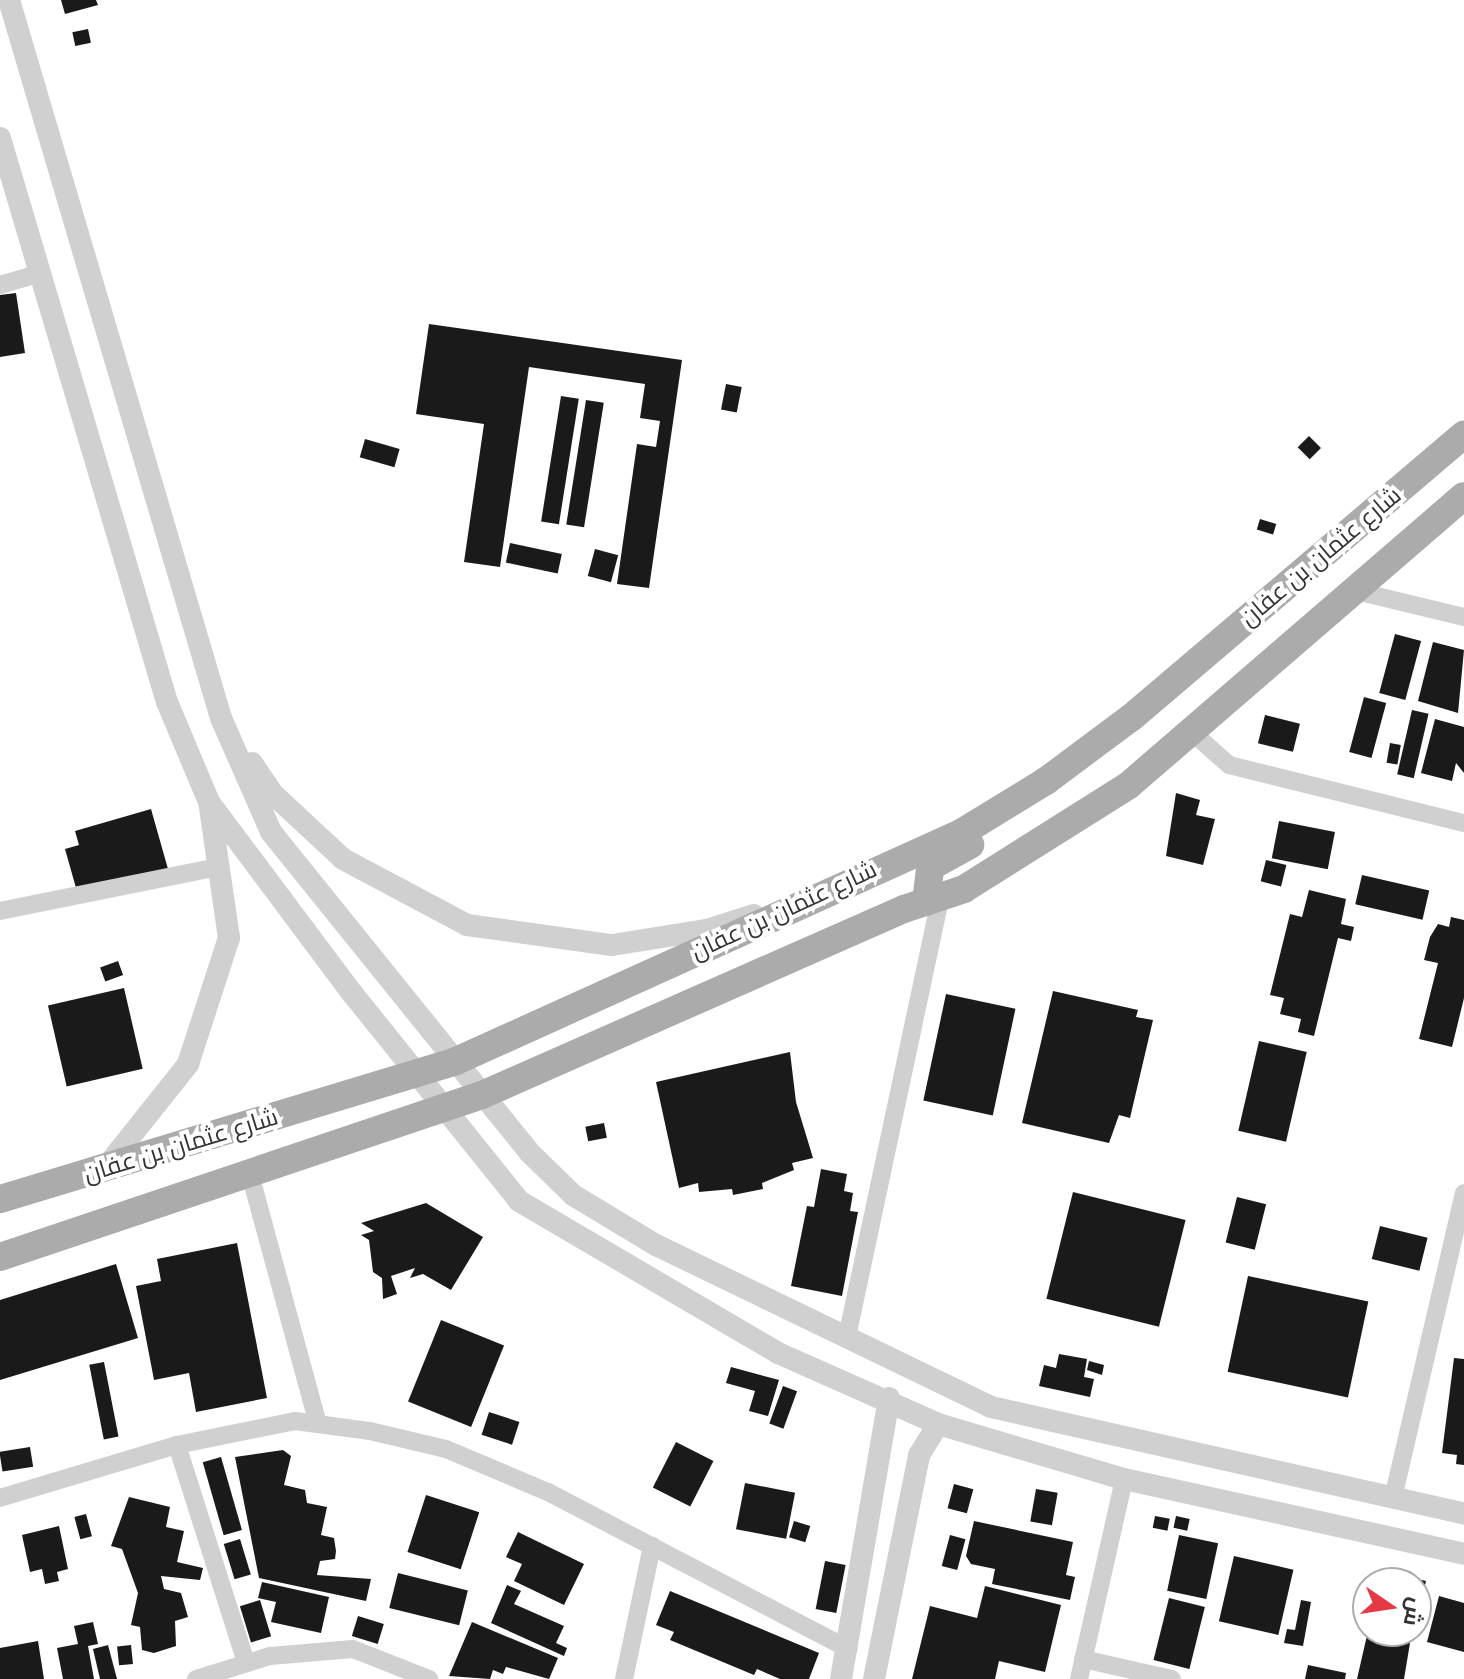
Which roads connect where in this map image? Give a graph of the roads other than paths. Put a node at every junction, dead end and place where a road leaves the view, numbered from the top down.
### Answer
1 (9, 0) edge
2 (0, 138) edge
3 (41, 273) junction
4 (0, 285) edge
5 (1464, 434) edge
6 (1464, 496) edge
7 (1356, 591) junction
8 (1464, 617) edge
9 (221, 718) junction
10 (1193, 733) junction
11 (1100, 741) junction
12 (209, 802) junction
13 (1464, 823) edge
14 (219, 867) junction
15 (842, 885) junction
16 (934, 899) junction
17 (0, 911) edge
18 (456, 1061) junction
19 (417, 1072) junction
20 (482, 1095) junction
21 (445, 1104) junction
22 (103, 1171) junction
23 (250, 1174) junction
24 (1464, 1193) edge
25 (0, 1199) edge
26 (0, 1257) edge
27 (847, 1337) junction
28 (889, 1398) junction
29 (318, 1424) junction
30 (938, 1424) junction
31 (177, 1445) junction
32 (1124, 1479) junction
33 (0, 1498) edge
34 (1393, 1498) junction
35 (1464, 1514) edge
36 (652, 1546) junction
37 (1464, 1554) edge
38 (848, 1649) junction
39 (1083, 1659) junction
40 (246, 1663) junction
41 (196, 1679) edge
42 (429, 1679) edge
43 (624, 1679) edge
44 (841, 1679) edge
45 (874, 1679) edge
46 (1079, 1679) edge
47 (1172, 1679) edge

1 - 9 street
2 - 3 street
3 - 4 street
3 - 12 street
5 - 11 main road, شارع عثمان بن عفان
6 - 7 main road, شارع عثمان بن عفان
7 - 8 street
7 - 10 main road, شارع عثمان بن عفان
9 - 15 street
9 - 18 street
10 - 13 street
10 - 16 main road, شارع عثمان بن عفان
11 - 15 main road, شارع عثمان بن عفان
11 - 16 main road
12 - 14 street
12 - 19 street
14 - 17 street
14 - 22 street
15 - 18 main road, شارع عثمان بن عفان
16 - 20 main road, شارع عثمان بن عفان
16 - 27 street
18 - 19 main road, شارع عثمان بن عفان
18 - 20 street
19 - 21 street
19 - 22 main road, شارع عثمان بن عفان
20 - 21 main road, شارع عثمان بن عفان
20 - 27 street
21 - 23 main road, شارع عثمان بن عفان
21 - 28 street
22 - 25 main road, شارع عثمان بن عفان
23 - 26 main road, شارع عثمان بن عفان
23 - 29 street
24 - 34 street
27 - 34 street
28 - 30 street
28 - 38 street
29 - 31 street
29 - 36 street
30 - 32 street
30 - 45 street
31 - 33 street
31 - 40 street
32 - 37 street
32 - 39 street
34 - 35 street
36 - 38 street
36 - 43 street
38 - 44 street
39 - 46 street
39 - 47 street
40 - 41 street
40 - 42 street

